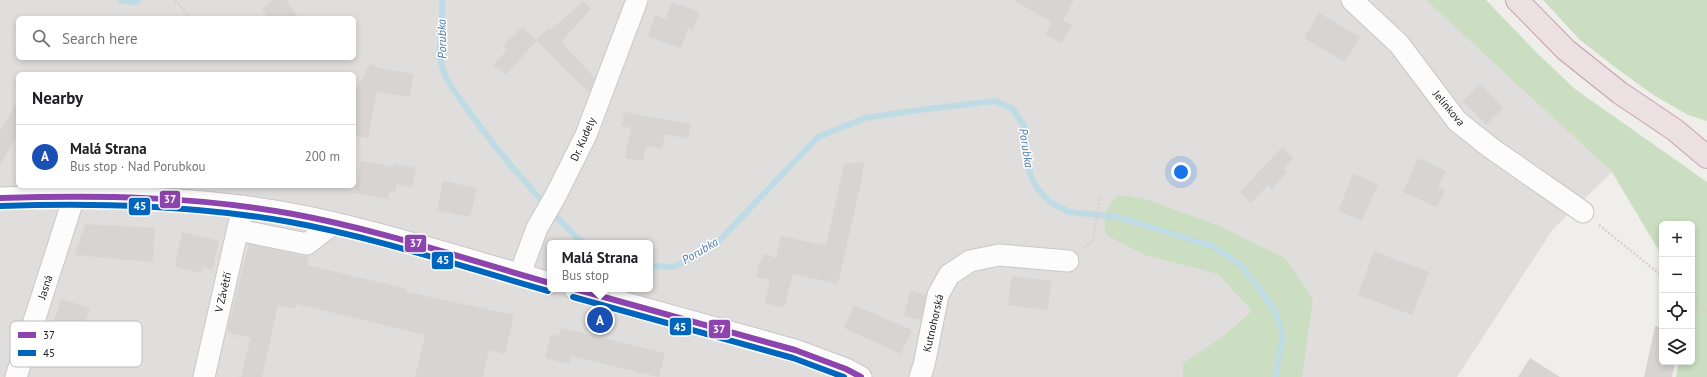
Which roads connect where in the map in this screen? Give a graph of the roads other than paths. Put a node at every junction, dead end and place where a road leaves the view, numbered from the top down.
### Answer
1 (637, 0) edge
2 (1352, 0) edge
3 (1517, 0) edge
4 (1675, 130) junction
5 (1707, 136) edge
6 (1707, 146) edge
7 (1707, 157) edge
8 (74, 197) junction
9 (0, 198) edge
10 (242, 206) junction
11 (1583, 212) road end
12 (334, 223) junction
13 (238, 230) junction
14 (1068, 261) dead end
15 (520, 274) junction
16 (547, 281) edge
17 (586, 292) edge
18 (34, 321) edge
19 (19, 367) edge
20 (16, 377) edge
21 (204, 377) edge
22 (861, 377) edge
23 (920, 377) edge

1 - 15 street, Dr. Kudely
2 - 11 street, Jelínkova
3 - 4 highway
4 - 5 highway
4 - 6 highway
4 - 7 highway
8 - 9 street
8 - 10 street
8 - 18 street, Jasná
10 - 12 street
10 - 13 street, V Závětří
12 - 13 street
12 - 15 street
13 - 21 street, V Závětří
14 - 23 street, Kutnohorská
15 - 16 street
17 - 22 street
19 - 20 street, Jasná

